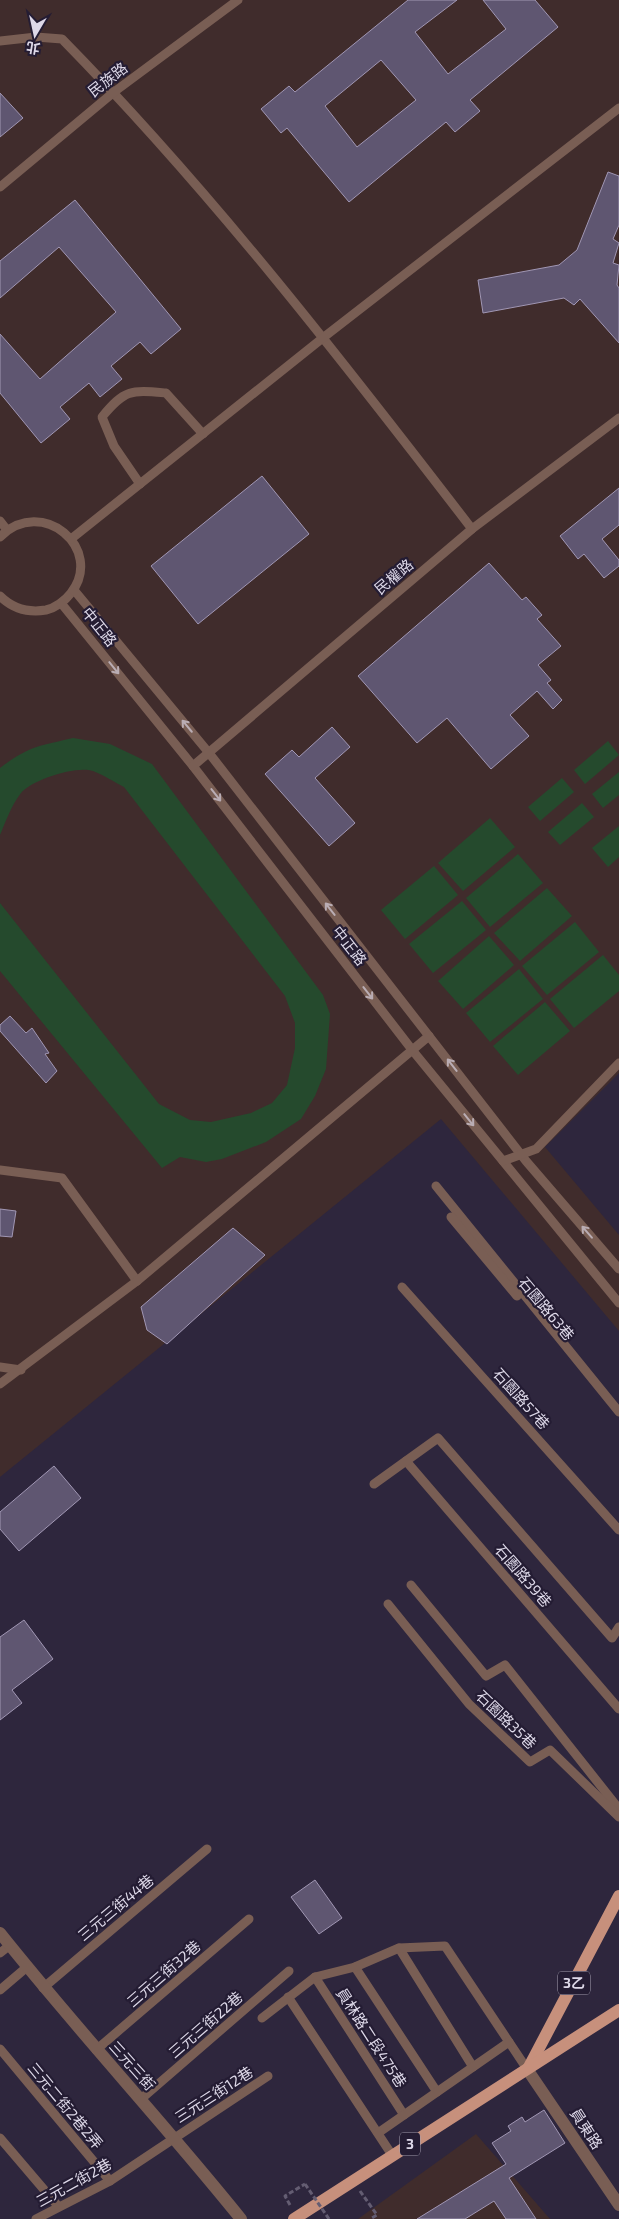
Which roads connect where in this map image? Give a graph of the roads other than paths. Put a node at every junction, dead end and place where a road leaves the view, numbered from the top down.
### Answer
1 (238, 0) edge
2 (0, 41) edge
3 (114, 92) junction
4 (619, 108) edge
5 (0, 187) edge
6 (324, 337) junction
7 (619, 418) edge
8 (203, 434) junction
9 (140, 484) junction
10 (0, 521) edge
11 (472, 529) junction
12 (7, 530) junction
13 (0, 537) edge
14 (71, 539) junction
15 (74, 590) junction
16 (0, 596) edge
17 (62, 603) junction
18 (209, 752) junction
19 (193, 766) junction
20 (429, 1036) junction
21 (414, 1051) junction
22 (619, 1063) edge
23 (503, 1161) junction
24 (0, 1170) edge
25 (436, 1186) dead end
26 (452, 1217) dead end
27 (619, 1269) edge
28 (137, 1281) junction
29 (402, 1287) dead end
30 (619, 1303) edge
31 (0, 1368) edge
32 (21, 1370) junction
33 (0, 1384) edge
34 (619, 1412) edge
35 (619, 1418) edge
36 (406, 1461) junction
37 (374, 1484) dead end
38 (619, 1530) edge
39 (411, 1585) dead end
40 (388, 1604) dead end
41 (619, 1627) edge
42 (619, 1709) edge
43 (619, 1809) edge
44 (619, 1817) edge
45 (207, 1850) dead end
46 (619, 1896) edge
47 (250, 1918) dead end
48 (0, 1933) edge
49 (399, 1948) junction
50 (5, 1949) edge
51 (27, 1967) junction
52 (355, 1967) junction
53 (288, 1971) dead end
54 (316, 1977) junction
55 (43, 1988) junction
56 (0, 1990) edge
57 (288, 1997) junction
58 (619, 2010) edge
59 (262, 2018) dead end
60 (509, 2042) junction
61 (0, 2049) edge
62 (96, 2050) junction
63 (473, 2067) junction
64 (528, 2069) junction
65 (268, 2076) dead end
66 (437, 2092) junction
67 (141, 2100) junction
68 (404, 2115) junction
69 (378, 2133) junction
70 (175, 2137) junction
71 (0, 2138) edge
72 (392, 2155) junction
73 (110, 2181) junction
74 (619, 2205) edge
75 (58, 2206) junction
76 (36, 2219) edge
77 (241, 2219) edge
78 (294, 2219) edge

1 - 3 lane, 民族路
2 - 3 lane
3 - 5 lane, 民族路
3 - 6 lane
4 - 6 lane
6 - 8 lane
6 - 11 lane
7 - 11 lane, 民權路
8 - 9 lane
8 - 9 lane
9 - 14 lane
10 - 12 lane
11 - 18 lane, 民權路
12 - 13 lane
12 - 14 lane
14 - 15 lane
15 - 17 lane
18 -> 15 lane, 中正路
16 - 17 lane
17 -> 19 lane, 中正路
18 - 19 lane, 民權路
20 -> 18 lane, 中正路
19 -> 21 lane, 中正路
20 - 21 lane
27 -> 20 lane, 中正路
21 -> 23 lane, 中正路
21 - 28 lane
22 - 23 lane
23 - 30 lane, 中正路
24 - 28 lane
25 - 34 lane
26 - 35 lane, 石園路63巷
28 - 32 lane
29 - 38 lane, 石園路57巷
31 - 32 lane
32 - 33 lane
36 - 37 lane
36 - 41 lane
36 - 42 lane, 石園路39巷
39 - 43 lane
40 - 44 lane, 石園路35巷
45 - 55 lane, 三元三街44巷
46 - 64 main road, 3乙
47 - 62 lane, 三元三街32巷
48 - 50 street, 三元三街
49 - 52 lane, 員林路二段475巷
49 - 60 lane, 員林路二段475巷
49 - 63 lane
50 - 51 street, 三元三街
51 - 55 street, 三元三街
51 - 56 lane
52 - 54 lane, 員林路二段475巷
52 - 66 lane, 員林路二段475巷
53 - 67 lane, 三元三街22巷
54 - 57 lane, 員林路二段475巷
54 - 68 lane, 員林路二段475巷
55 - 62 street, 三元三街
57 - 59 lane, 員林路二段475巷
57 - 69 lane
58 - 64 main road, 3
60 - 63 lane
60 - 64 lane, 員林路二段475巷
61 - 73 lane, 三元二街2巷2弄
62 - 67 street, 三元三街
63 - 66 lane
64 - 72 main road, 3
64 - 74 street, 員東路
65 - 70 lane, 三元三街12巷
66 - 68 lane
67 - 70 street, 三元三街
68 - 69 lane
69 - 72 lane
70 - 73 lane, 三元二街2巷
70 - 77 street, 三元三街
71 - 75 lane
72 - 78 main road, 3
73 - 75 lane, 三元二街2巷
75 - 76 lane, 三元二街2巷

